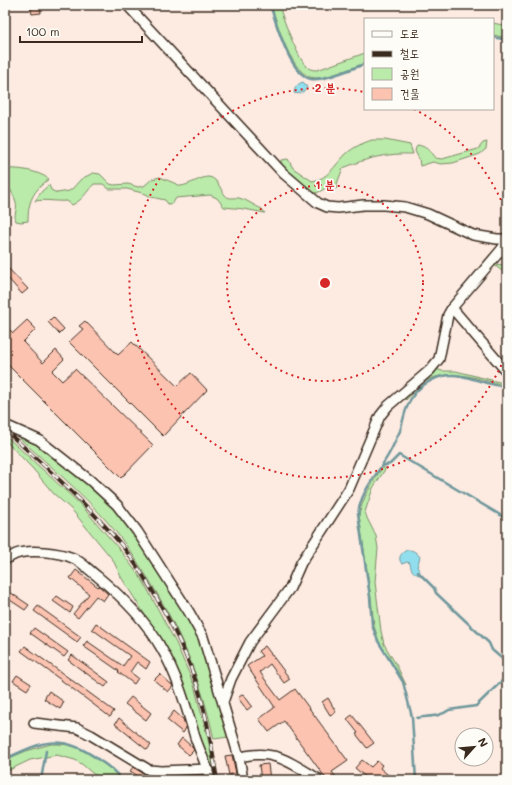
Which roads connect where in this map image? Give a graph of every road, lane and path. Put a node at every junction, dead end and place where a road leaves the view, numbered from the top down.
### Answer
1 (127, 5) edge
2 (507, 240) edge
3 (452, 308) junction
4 (507, 372) edge
5 (5, 424) edge
6 (5, 560) edge
7 (223, 702) junction
8 (34, 723) dead end
9 (239, 757) junction
10 (208, 768) junction
11 (210, 780) edge
12 (243, 780) edge
13 (320, 780) edge

1 - 2 street
2 - 3 street
3 - 4 street
3 - 7 street
5 - 7 street
6 - 10 street
7 - 9 street
8 - 10 street
9 - 12 street
9 - 13 street
10 - 11 street

